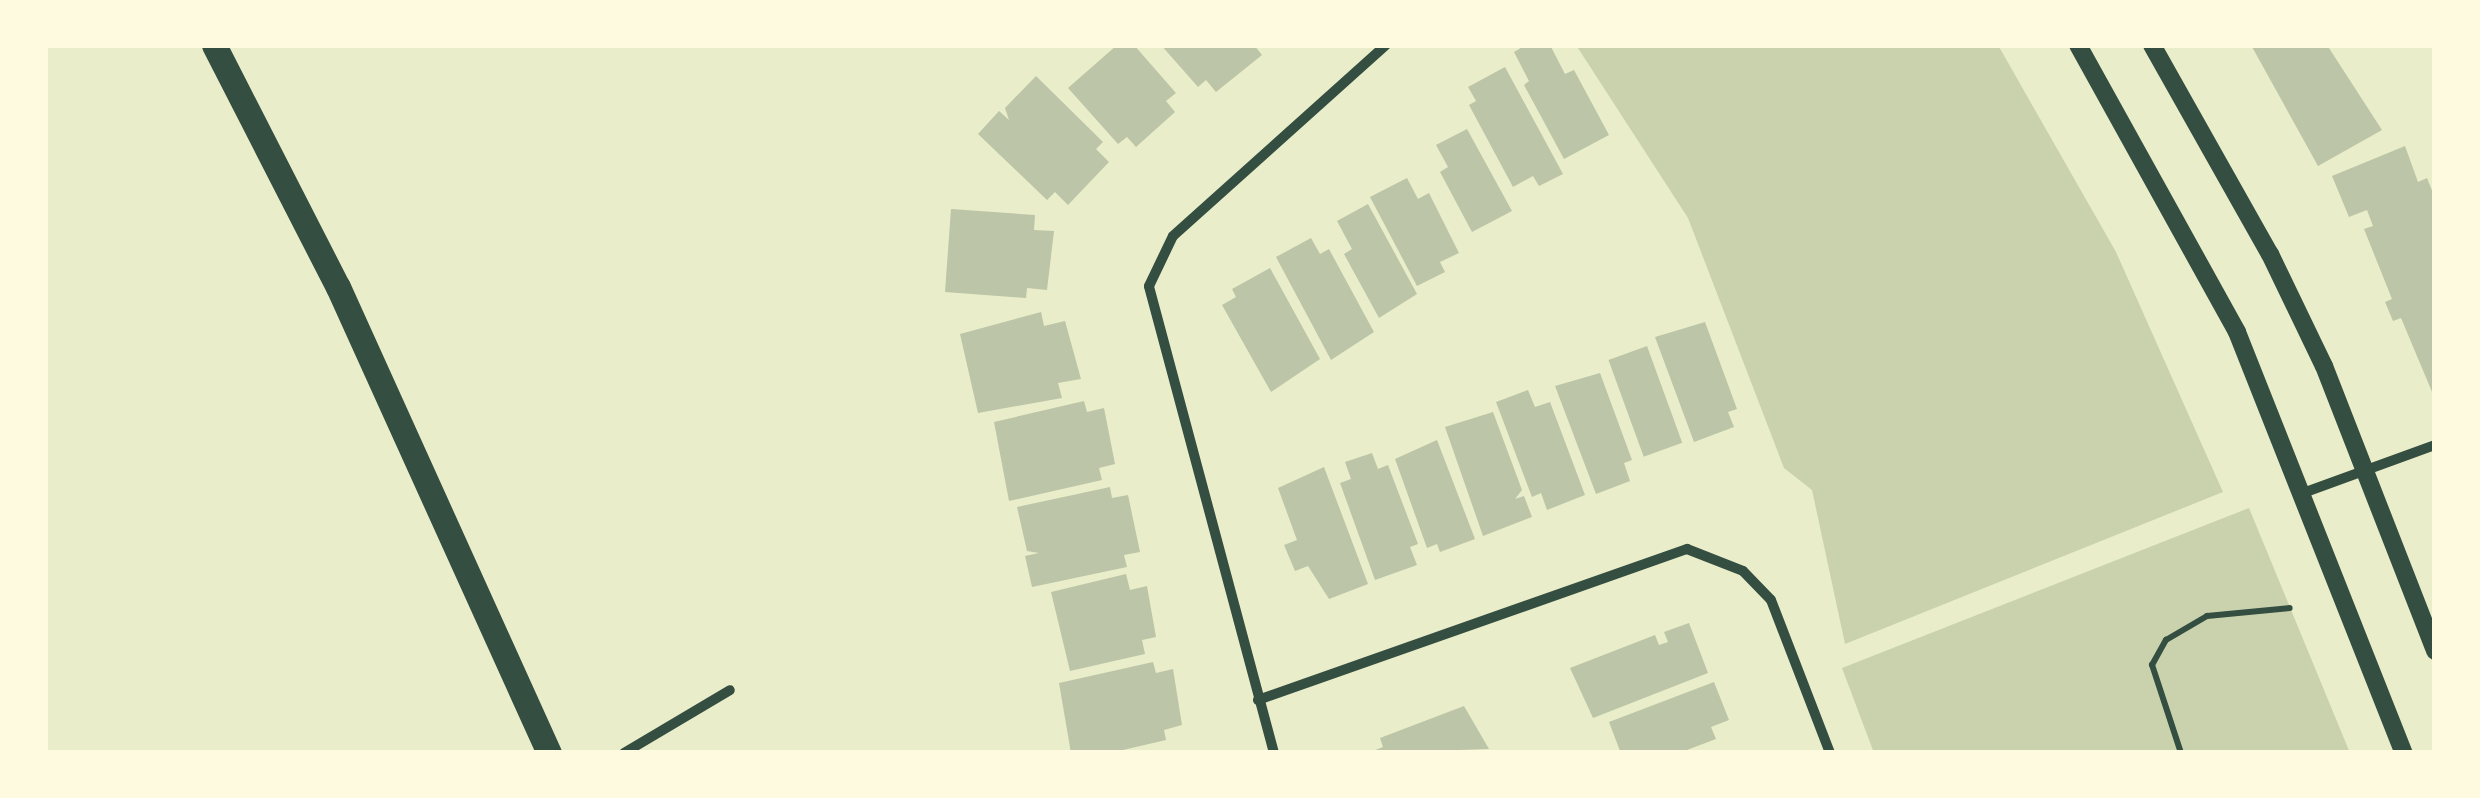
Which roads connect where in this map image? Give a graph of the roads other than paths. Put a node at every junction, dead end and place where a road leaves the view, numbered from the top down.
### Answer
1 (214, 45) edge
2 (1386, 45) edge
3 (2078, 45) edge
4 (2152, 45) edge
5 (2435, 445) edge
6 (2365, 471) junction
7 (2303, 493) junction
8 (2435, 651) edge
9 (730, 690) dead end
10 (1258, 700) junction
11 (549, 753) edge
12 (624, 753) edge
13 (1274, 753) edge
14 (1830, 753) edge
15 (2404, 753) edge

1 - 11 main road
2 - 10 street
3 - 7 street
4 - 6 street
5 - 6 street
6 - 7 street
6 - 8 street
7 - 15 street
9 - 12 street
10 - 13 street
10 - 14 street

